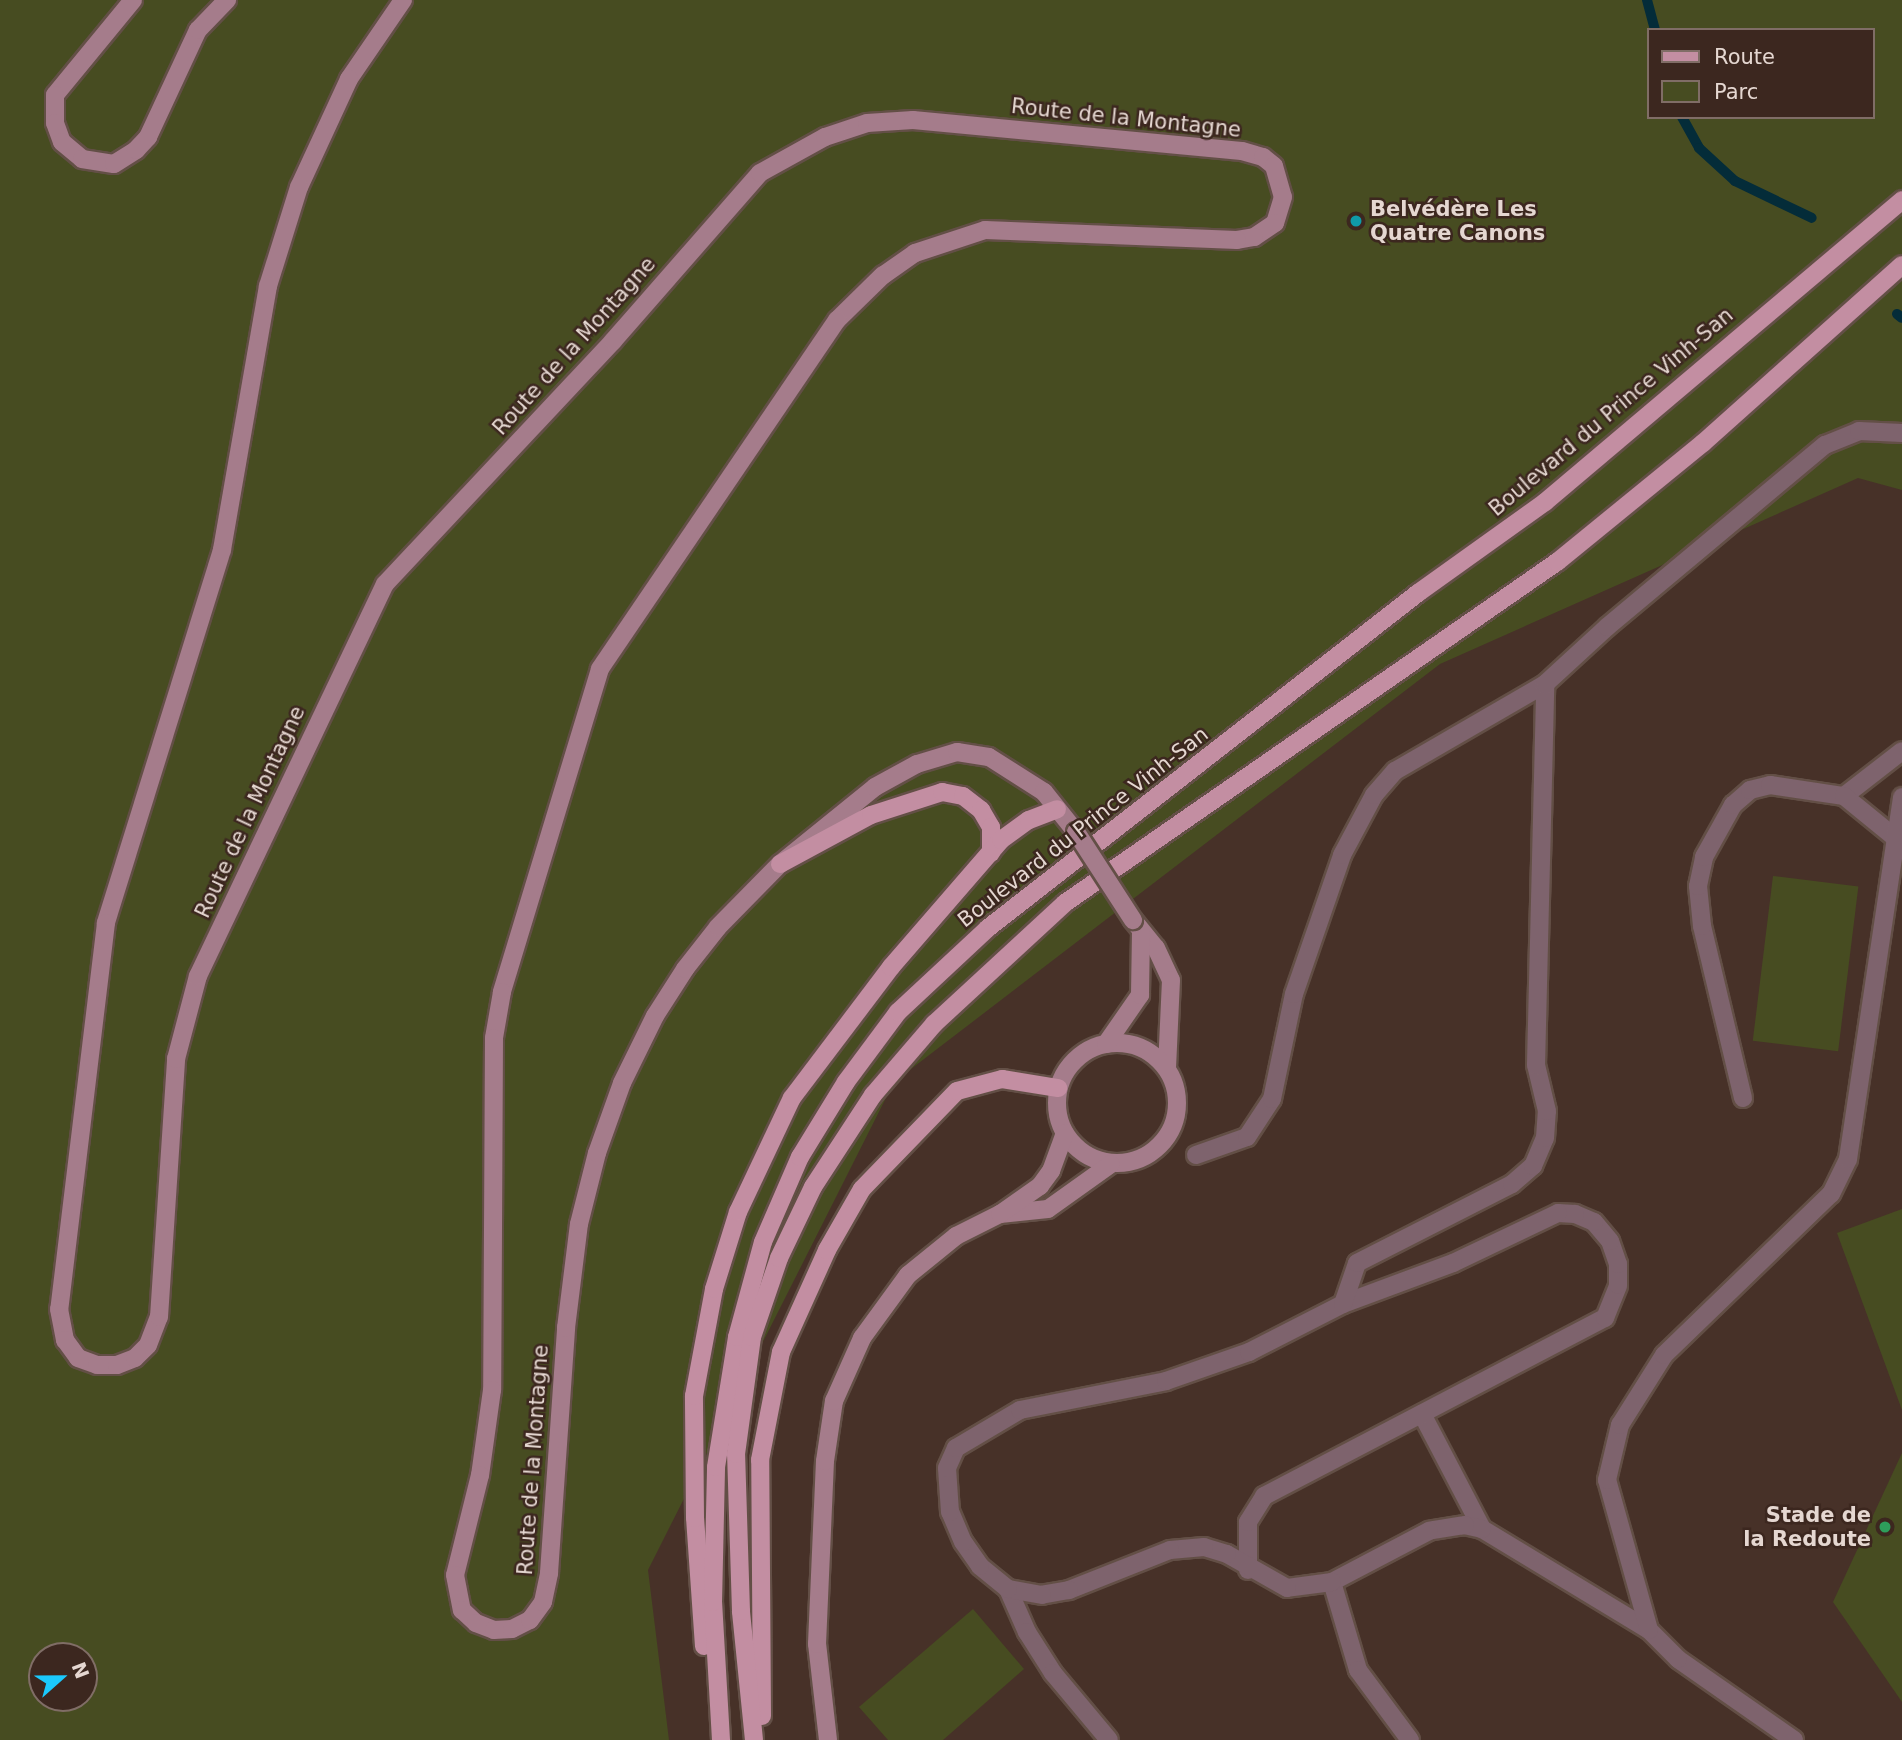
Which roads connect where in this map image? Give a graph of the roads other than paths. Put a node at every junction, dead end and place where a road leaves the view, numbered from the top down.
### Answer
1 (133, 0) edge
2 (227, 0) edge
3 (403, 0) edge
4 (1902, 200) edge
5 (1902, 265) edge
6 (1902, 433) edge
7 (1545, 684) junction
8 (1902, 751) edge
9 (1844, 796) junction
10 (1902, 797) edge
11 (1057, 809) junction
12 (1898, 840) junction
13 (991, 853) junction
14 (780, 864) junction
15 (1137, 926) junction
16 (1106, 1044) junction
17 (1167, 1068) junction
18 (1058, 1088) junction
19 (1743, 1098) dead end
20 (1065, 1133) junction
21 (1196, 1154) dead end
22 (1111, 1164) junction
23 (1000, 1214) junction
24 (1343, 1304) junction
25 (1422, 1414) junction
26 (1482, 1529) junction
27 (1248, 1570) junction
28 (1332, 1582) junction
29 (1009, 1589) junction
30 (1648, 1630) junction
31 (713, 1740) edge
32 (720, 1740) edge
33 (754, 1740) edge
34 (762, 1740) edge
35 (828, 1740) edge
36 (1109, 1740) edge
37 (1410, 1740) edge
38 (1794, 1740) edge

1 - 2 main road
3 - 14 main road, Route de la Montagne
4 - 32 main road, Boulevard du Prince Vinh-San
5 - 33 main road
6 - 7 street
7 - 21 street
7 - 24 street
8 - 9 street
9 - 12 street
9 - 19 street
10 - 12 street
11 - 13 main road
11 - 14 main road, Route de la Montagne
11 - 15 main road, Route de la Montagne, bridge
12 - 30 street
13 - 14 main road
13 - 31 main road
15 - 16 main road, Route de la Montagne
15 - 17 main road, Route de la Montagne
16 - 17 main road
16 - 18 main road
17 - 22 main road
18 - 20 main road
18 - 34 main road
20 - 22 main road
20 - 23 main road
22 - 23 main road
23 - 35 main road
24 - 25 street
24 - 29 street
25 - 26 street
25 - 27 street
26 - 28 street
26 - 30 street
27 - 28 street
27 - 29 street
28 - 37 street
29 - 36 street
30 - 38 street

